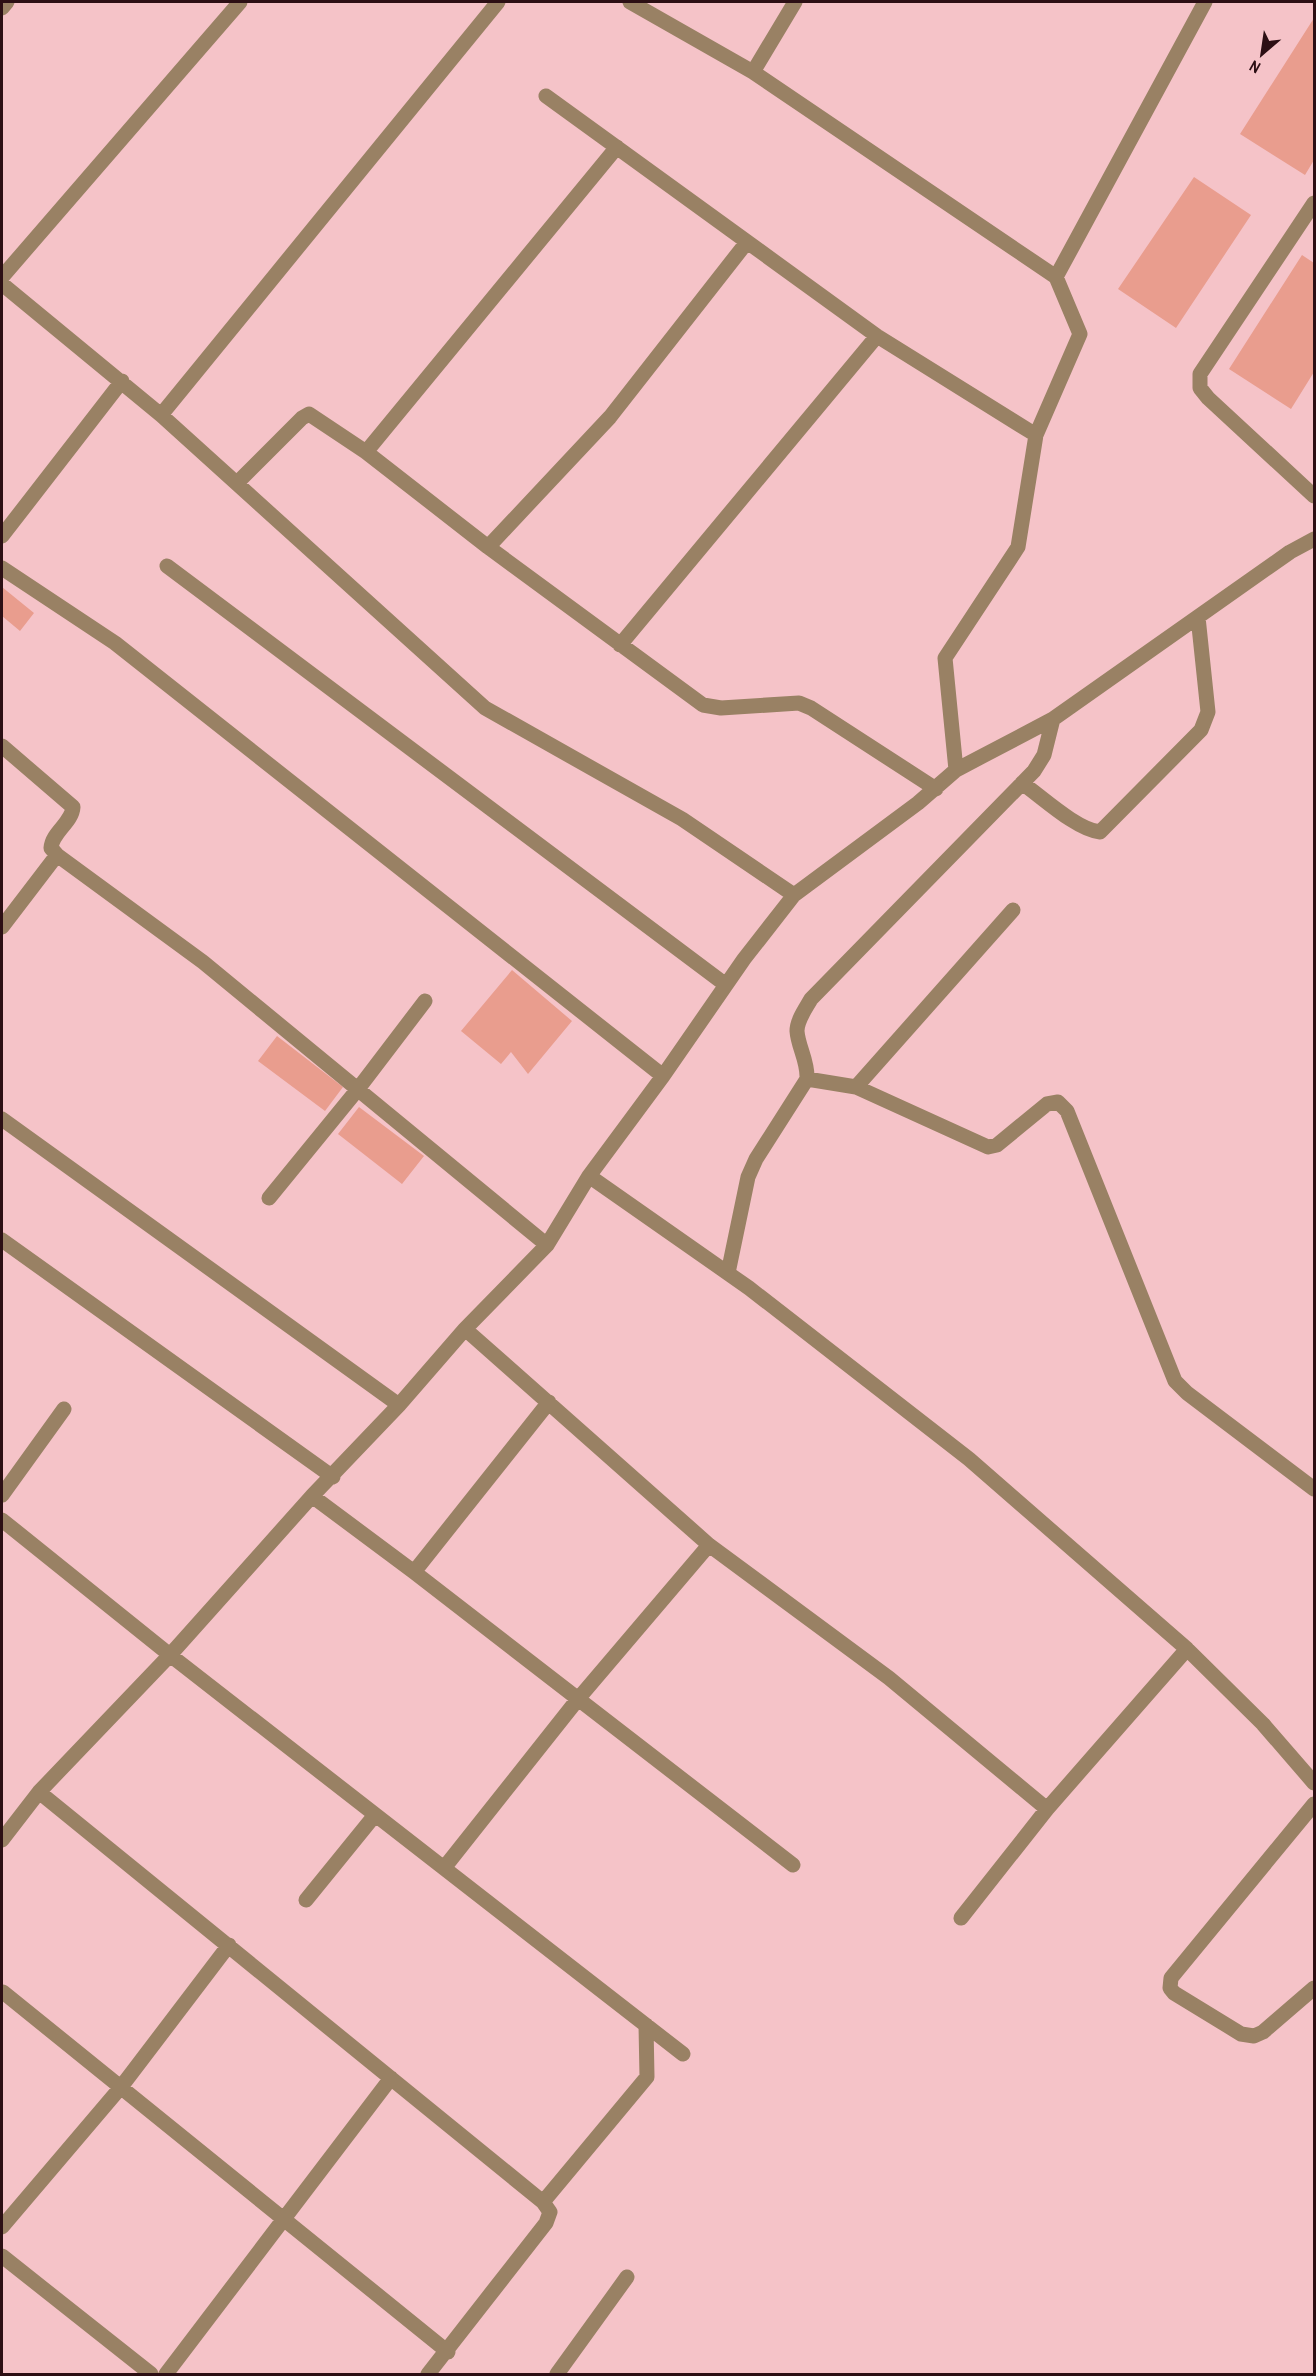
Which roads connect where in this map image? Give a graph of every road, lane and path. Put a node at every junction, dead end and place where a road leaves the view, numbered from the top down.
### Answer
1 (8, 2) edge
2 (240, 2) edge
3 (498, 2) edge
4 (630, 2) edge
5 (795, 2) edge
6 (1205, 2) edge
7 (2, 8) edge
8 (753, 72) junction
9 (546, 96) dead end
10 (617, 147) junction
11 (1314, 203) edge
12 (747, 242) junction
13 (2, 277) edge
14 (1056, 277) junction
15 (2, 284) edge
16 (877, 336) junction
17 (122, 381) junction
18 (161, 415) junction
19 (1036, 435) junction
20 (366, 452) junction
21 (237, 483) junction
22 (1314, 496) edge
23 (2, 536) edge
24 (1314, 539) edge
25 (488, 547) junction
26 (167, 566) dead end
27 (2, 568) edge
28 (1198, 617) junction
29 (620, 645) junction
30 (1053, 719) junction
31 (2, 746) edge
32 (956, 770) junction
33 (1022, 783) junction
34 (936, 789) junction
35 (57, 855) junction
36 (794, 895) junction
37 (1013, 910) dead end
38 (2, 927) edge
39 (726, 985) junction
40 (425, 1001) dead end
41 (663, 1076) junction
42 (807, 1079) junction
43 (856, 1087) junction
44 (358, 1089) junction
45 (2, 1119) edge
46 (589, 1176) junction
47 (269, 1198) dead end
48 (2, 1240) edge
49 (547, 1245) junction
50 (728, 1274) junction
51 (465, 1329) junction
52 (549, 1402) junction
53 (399, 1405) junction
54 (64, 1409) dead end
55 (333, 1477) junction
56 (1314, 1489) edge
57 (2, 1496) edge
58 (312, 1496) junction
59 (2, 1520) edge
60 (709, 1545) junction
61 (414, 1572) junction
62 (1186, 1648) junction
63 (170, 1655) junction
64 (578, 1699) junction
65 (1314, 1783) edge
66 (39, 1792) junction
67 (1314, 1804) edge
68 (1047, 1809) junction
69 (375, 1815) junction
70 (4, 1831) edge
71 (793, 1864) dead end
72 (444, 1868) junction
73 (306, 1900) dead end
74 (961, 1918) dead end
75 (229, 1945) junction
76 (1314, 1988) edge
77 (3, 1992) edge
78 (646, 2025) junction
79 (683, 2054) dead end
80 (391, 2078) junction
81 (121, 2087) junction
82 (543, 2202) junction
83 (284, 2220) junction
84 (2, 2227) edge
85 (2, 2256) edge
86 (627, 2277) dead end
87 (448, 2352) junction
88 (150, 2374) edge
89 (166, 2374) edge
90 (428, 2374) edge
91 (557, 2374) edge

1 - 7 street
2 - 13 street
3 - 18 street
4 - 8 street
5 - 8 street
6 - 14 street
8 - 14 street
9 - 10 street
10 - 12 street
10 - 20 street
11 - 22 street
12 - 16 street
12 - 25 street
14 - 19 street
15 - 17 street
16 - 19 street
16 - 29 street
17 - 18 street
17 - 23 street
18 - 21 street
19 - 32 street
20 - 21 street
20 - 25 street
21 - 36 street
24 - 28 street
25 - 29 street
26 - 39 street
27 - 41 street
28 - 30 street
28 - 33 street
29 - 34 street
30 - 32 street
30 - 33 street
31 - 35 street
32 - 34 street
33 - 42 street
34 - 36 street
35 - 38 street
35 - 44 street
36 - 39 street
37 - 43 street
39 - 41 street
40 - 44 street
41 - 46 street
42 - 43 street
42 - 50 street
43 - 56 street
44 - 47 street
44 - 49 street
45 - 53 street
46 - 49 street
46 - 50 street
48 - 55 street
49 - 51 street
50 - 62 street
51 - 52 street
51 - 53 street
52 - 60 street
52 - 61 street
53 - 55 street
54 - 57 street
55 - 58 street
58 - 61 street
58 - 63 street
59 - 63 street
60 - 64 street
60 - 68 street
61 - 64 street
62 - 65 street
62 - 68 street
63 - 66 street
63 - 69 street
64 - 71 street
64 - 72 street
66 - 70 street
66 - 75 street
67 - 76 street
68 - 74 street
69 - 72 street
69 - 73 street
72 - 78 street
75 - 80 street
75 - 81 street
77 - 81 street
78 - 79 street
78 - 82 street
80 - 82 street
80 - 83 street
81 - 83 street
81 - 84 street
82 - 87 street
83 - 87 street
83 - 89 street
85 - 88 street
86 - 91 street
87 - 90 street

